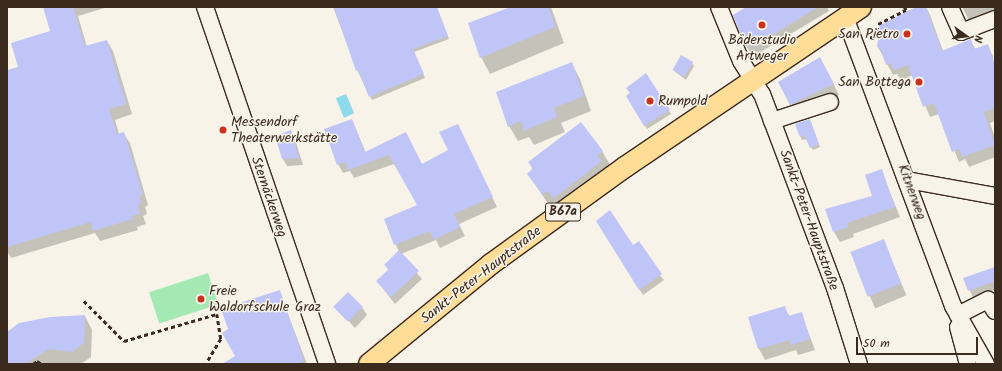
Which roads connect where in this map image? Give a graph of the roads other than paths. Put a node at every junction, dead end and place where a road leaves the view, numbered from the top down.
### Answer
1 (205, 7) edge
2 (719, 7) edge
3 (950, 7) edge
4 (853, 12) edge
5 (995, 19) edge
6 (752, 79) junction
7 (830, 102) dead end
8 (772, 121) junction
9 (907, 180) junction
10 (995, 196) edge
11 (956, 311) junction
12 (995, 311) edge
13 (327, 364) edge
14 (369, 364) edge
15 (859, 364) edge
16 (968, 364) edge
17 (986, 364) edge

1 - 13 street, Sternäckerweg
2 - 6 street
3 - 5 street
4 - 6 main road, Sankt-Peter-Hauptstraße / B67a
4 - 9 street, Kitnerweg
6 - 8 street, Sankt-Peter-Hauptstraße
6 - 14 main road, Sankt-Peter-Hauptstraße / B67a
7 - 8 street
8 - 15 street, Sankt-Peter-Hauptstraße
9 - 10 street
9 - 11 street, Kitnerweg
11 - 12 street
11 - 16 street
11 - 17 street, Kitnerweg

